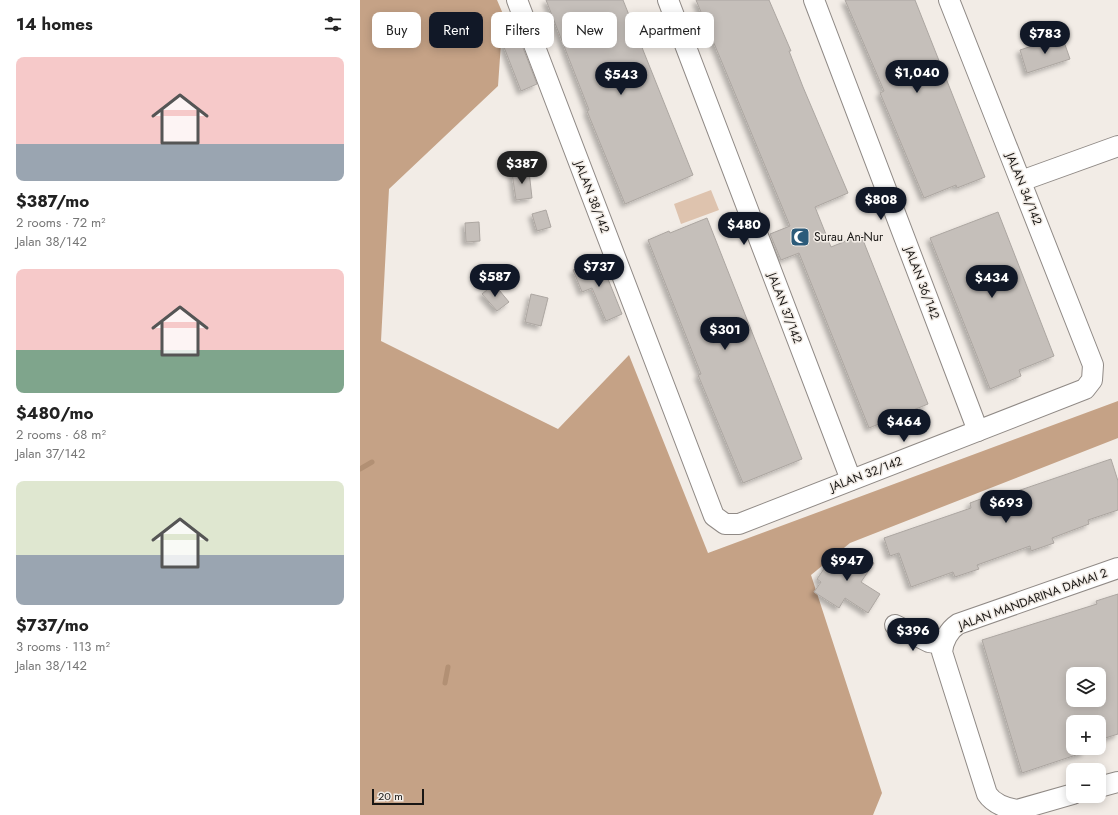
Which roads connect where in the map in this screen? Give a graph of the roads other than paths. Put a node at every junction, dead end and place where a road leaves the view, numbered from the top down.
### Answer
1 (517, 0) edge
2 (668, 0) edge
3 (814, 0) edge
4 (949, 0) edge
5 (1118, 146) edge
6 (1021, 181) junction
7 (1092, 380) joint
8 (978, 431) junction
9 (851, 480) junction
10 (725, 524) joint
11 (1118, 568) edge
12 (895, 625) dead end
13 (942, 644) junction
14 (1118, 782) edge
15 (1106, 785) edge
16 (1066, 796) edge

1 - 10 street, JALAN 38/142
2 - 9 street, JALAN 37/142
3 - 8 street, JALAN 36/142
4 - 6 street, JALAN 34/142
5 - 6 street
6 - 7 street, JALAN 34/142
7 - 8 street, JALAN 32/142
8 - 9 street, JALAN 32/142
9 - 10 street, JALAN 32/142
11 - 13 street, JALAN MANDARINA DAMAI 2
12 - 13 street
13 - 16 street
14 - 15 street

